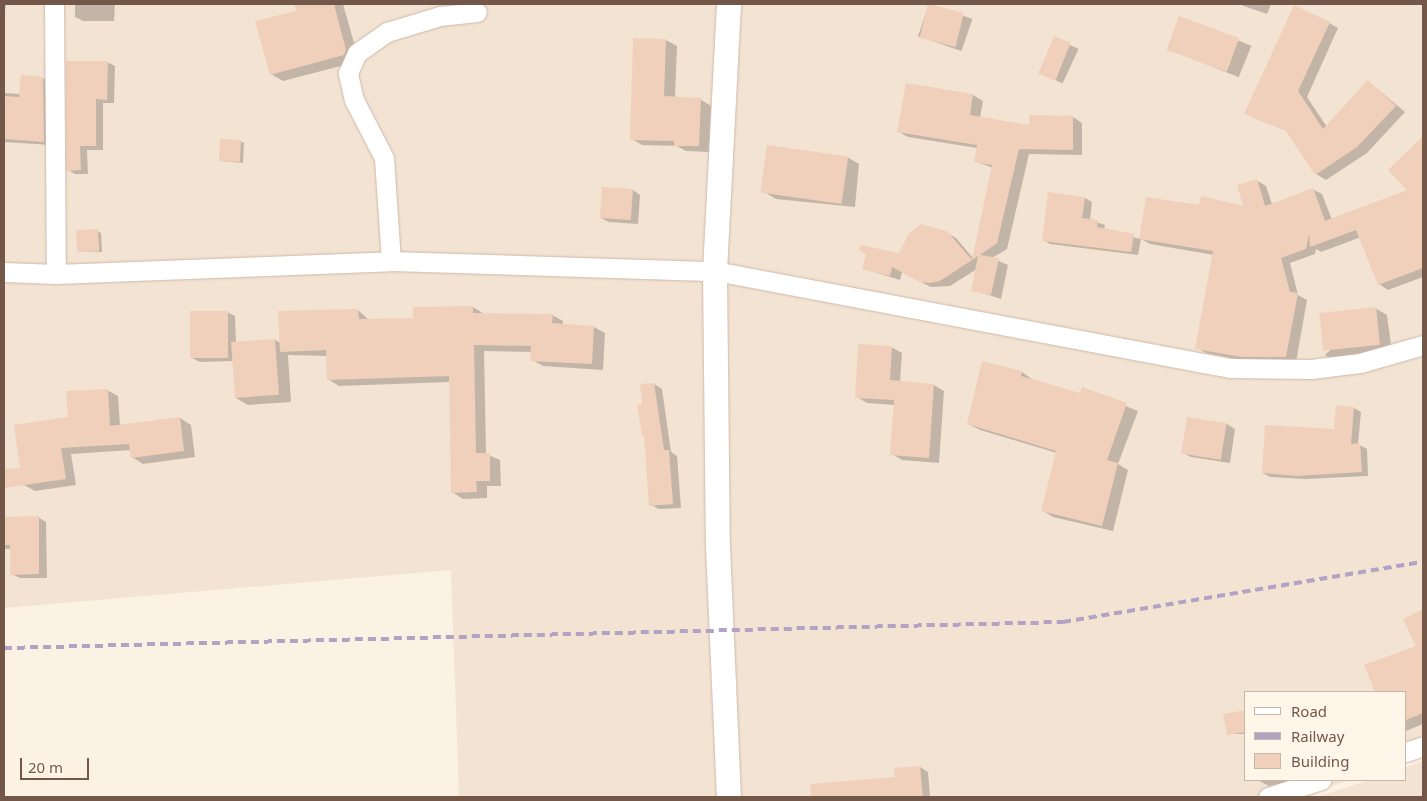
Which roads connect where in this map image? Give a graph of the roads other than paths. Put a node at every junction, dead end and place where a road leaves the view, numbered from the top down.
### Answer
1 (54, 4) edge
2 (729, 4) edge
3 (477, 12) dead end
4 (391, 261) junction
5 (715, 271) junction
6 (4, 272) edge
7 (56, 274) junction
8 (1423, 345) edge
9 (1423, 746) edge
10 (1407, 752) edge
11 (1318, 781) edge
12 (729, 797) edge
13 (1268, 797) edge

1 - 7 street
2 - 5 street
3 - 4 street
4 - 5 street
4 - 7 street
5 - 8 street
5 - 12 street
6 - 7 street
9 - 10 street
11 - 13 street

